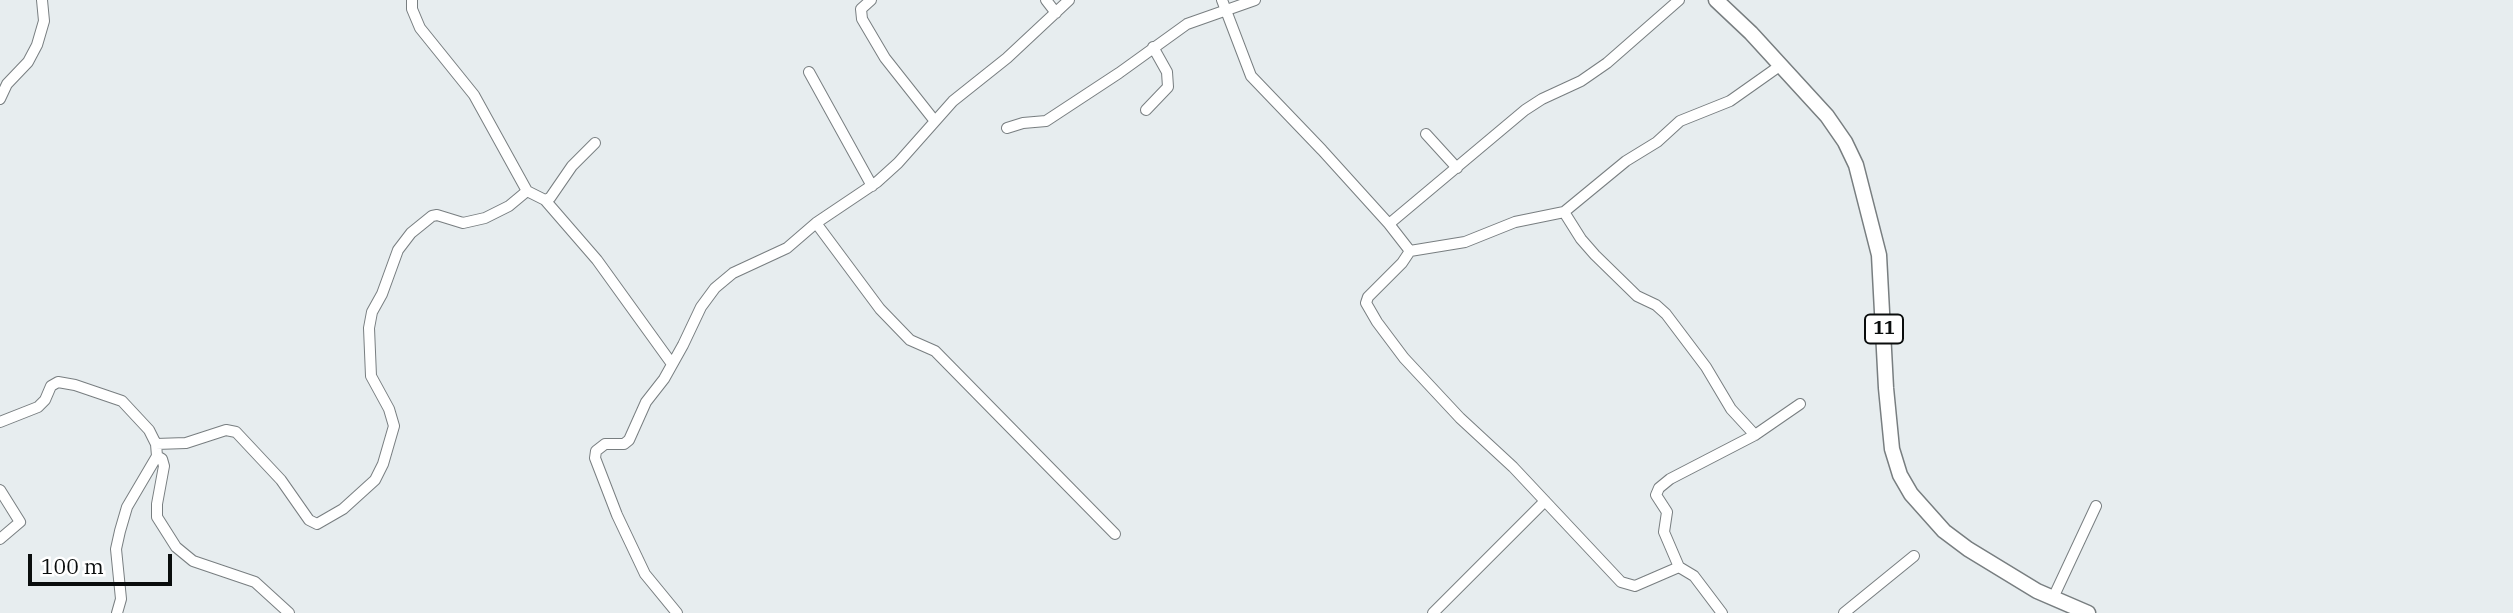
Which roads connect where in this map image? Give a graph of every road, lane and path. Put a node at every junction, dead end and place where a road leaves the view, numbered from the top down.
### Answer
1 (42, 0) edge
2 (412, 0) edge
3 (872, 0) edge
4 (1046, 0) edge
5 (1069, 0) edge
6 (1222, 0) edge
7 (1255, 0) edge
8 (1679, 0) edge
9 (1716, 0) edge
10 (1227, 12) junction
11 (1056, 13) junction
12 (1153, 47) junction
13 (1781, 65) junction
14 (809, 72) dead end
15 (0, 99) edge
16 (1146, 110) dead end
17 (934, 120) junction
18 (1007, 128) dead end
19 (1426, 134) dead end
20 (595, 143) dead end
21 (1457, 168) junction
22 (873, 186) junction
23 (527, 191) junction
24 (545, 200) junction
25 (1563, 212) junction
26 (816, 223) junction
27 (1389, 224) junction
28 (1410, 251) junction
29 (672, 364) junction
30 (1800, 404) dead end
31 (0, 422) edge
32 (1755, 435) junction
33 (156, 444) junction
34 (157, 456) junction
35 (0, 490) edge
36 (1545, 501) junction
37 (2095, 506) dead end
38 (1115, 534) dead end
39 (0, 539) edge
40 (1914, 556) dead end
41 (1679, 567) junction
42 (2053, 598) junction
43 (117, 613) edge
44 (289, 613) edge
45 (677, 613) edge
46 (1433, 613) edge
47 (1722, 613) edge
48 (1844, 613) edge
49 (2088, 613) edge

1 - 15 street
2 - 23 street
3 - 17 street
4 - 11 street
5 - 11 street
6 - 10 street
7 - 10 street
8 - 21 street
9 - 13 highway, 11
10 - 12 street
10 - 27 street
11 - 17 street
12 - 16 street
12 - 18 street
13 - 25 street
13 - 42 highway, 11
14 - 22 street
17 - 22 street
19 - 21 street
20 - 24 street
21 - 27 street
22 - 26 street
23 - 24 street
23 - 33 street
24 - 29 street
25 - 28 street
25 - 32 street
26 - 29 street
26 - 38 street
27 - 28 street
28 - 36 street
29 - 45 street
30 - 32 street
31 - 33 street
32 - 41 street
33 - 34 street
34 - 43 street
34 - 44 street
35 - 39 street
36 - 41 street
36 - 46 street
37 - 42 street
40 - 48 street
41 - 47 street
42 - 49 highway, 11

